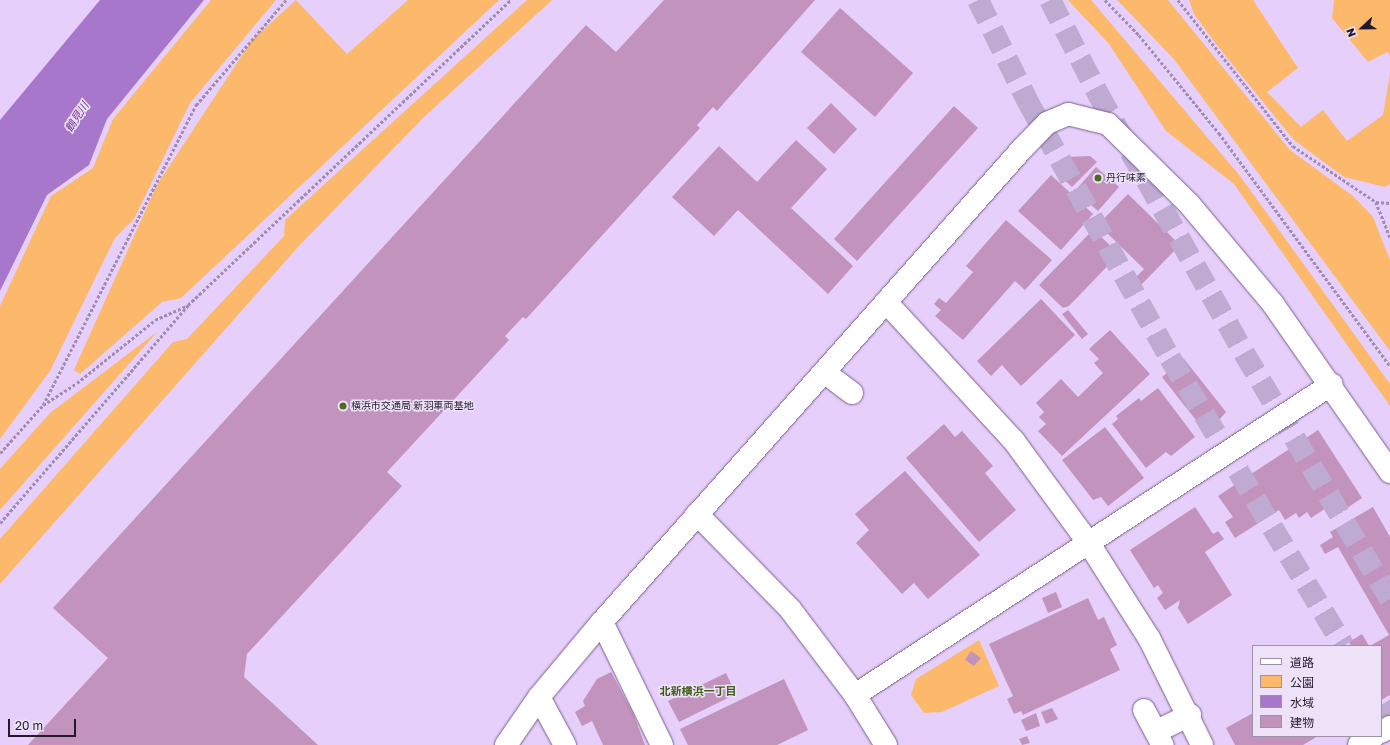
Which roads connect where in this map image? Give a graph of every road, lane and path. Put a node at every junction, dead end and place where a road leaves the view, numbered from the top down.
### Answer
1 (286, 0) edge
2 (510, 0) edge
3 (1105, 0) edge
4 (1178, 0) edge
5 (1376, 202) junction
6 (1390, 203) edge
7 (1390, 237) edge
8 (887, 302) junction
9 (188, 306) junction
10 (1390, 366) edge
11 (824, 372) junction
12 (1332, 384) junction
13 (852, 394) dead end
14 (43, 405) junction
15 (0, 453) edge
16 (1390, 472) edge
17 (697, 514) junction
18 (0, 523) edge
19 (1088, 542) junction
20 (602, 622) junction
21 (855, 695) junction
22 (539, 697) junction
23 (1144, 710) dead end
24 (1190, 715) junction
25 (1372, 737) edge
26 (1160, 738) edge
27 (506, 745) edge
28 (565, 745) edge
29 (662, 745) edge
30 (886, 745) edge
31 (1202, 745) edge
32 (1358, 745) edge

1 - 14 path
2 - 9 path
3 - 10 path
4 - 5 path
5 - 6 path
5 - 7 path
8 - 11 street
8 - 12 street
8 - 19 street
9 - 14 path
9 - 18 path
11 - 13 street
11 - 17 street
12 - 16 street
12 - 19 street
14 - 15 path
17 - 20 street
17 - 21 street
19 - 21 street
19 - 24 street
20 - 22 street
20 - 29 street
21 - 30 street
22 - 27 street
22 - 28 street
23 - 26 street
24 - 26 street
24 - 31 street
25 - 32 street

